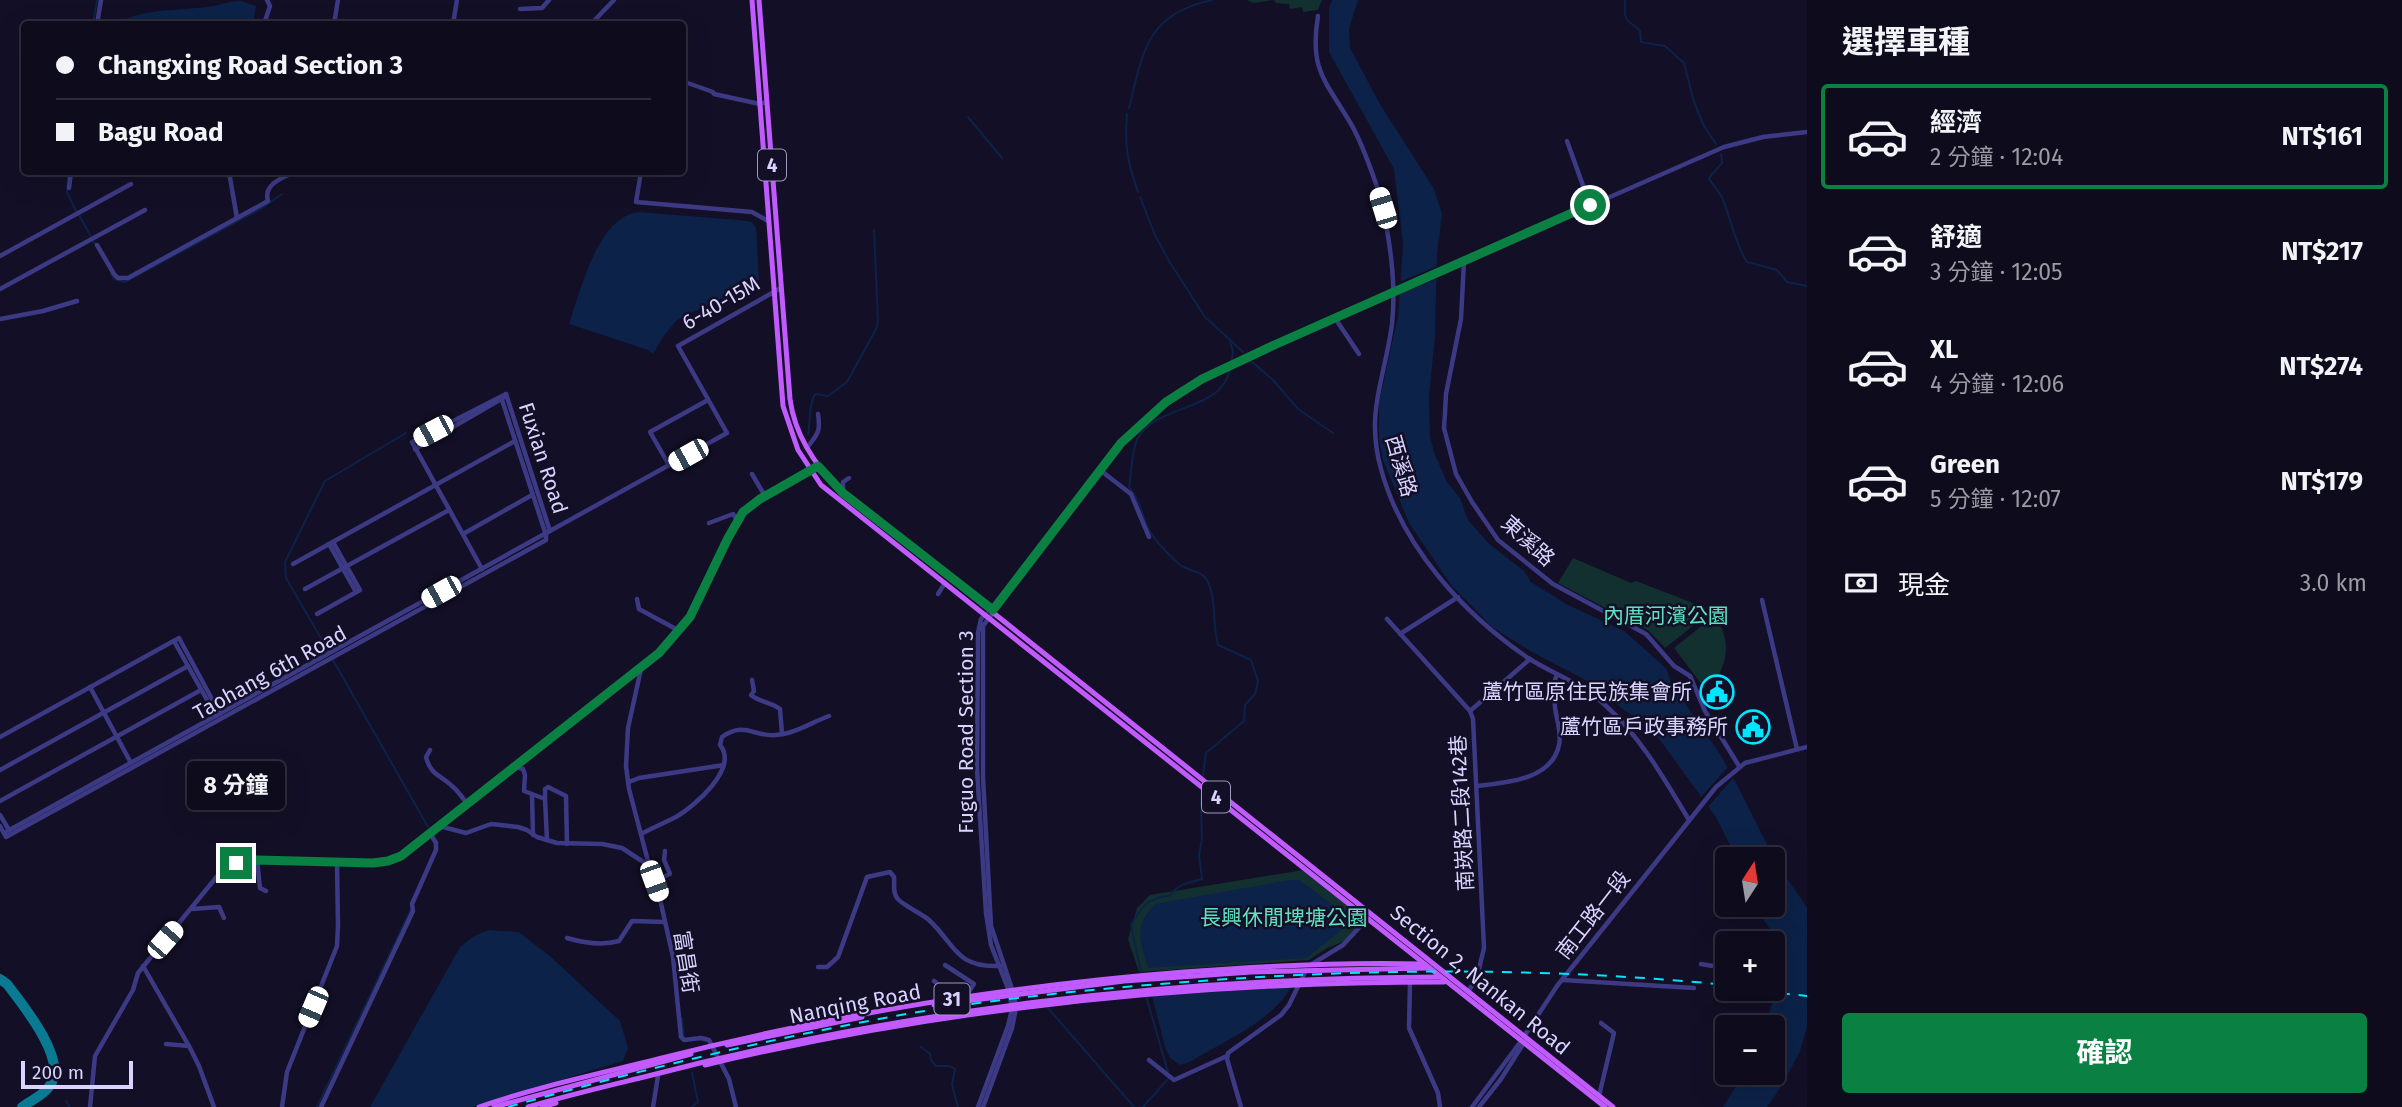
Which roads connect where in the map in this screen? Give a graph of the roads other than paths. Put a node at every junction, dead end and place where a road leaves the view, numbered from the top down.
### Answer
1 (101, 0) edge
2 (267, 0) edge
3 (338, 0) edge
4 (457, 0) edge
5 (550, 0) edge
6 (752, 0) edge
7 (759, 0) edge
8 (610, 1) edge
9 (520, 9) dead end
10 (1318, 16) dead end
11 (98, 21) edge
12 (266, 21) edge
13 (334, 21) edge
14 (454, 21) edge
15 (593, 21) edge
16 (686, 82) edge
17 (767, 102) junction
18 (760, 104) junction
19 (1807, 132) edge
20 (1567, 141) dead end
21 (71, 175) edge
22 (230, 175) edge
23 (290, 175) edge
24 (640, 175) edge
25 (131, 184) dead end
26 (69, 188) dead end
27 (1590, 205) junction
28 (145, 210) dead end
29 (237, 218) junction
30 (768, 221) junction
31 (97, 245) dead end
32 (0, 256) edge
33 (1464, 261) junction
34 (781, 288) junction
35 (0, 289) edge
36 (1396, 290) junction
37 (774, 291) junction
38 (77, 302) dead end
39 (1335, 318) junction
40 (0, 319) edge
41 (1359, 354) dead end
42 (506, 394) junction
43 (502, 400) junction
44 (708, 400) junction
45 (818, 414) dead end
46 (515, 441) junction
47 (415, 449) junction
48 (807, 449) junction
49 (669, 465) junction
50 (818, 466) junction
51 (1100, 470) junction
52 (811, 471) junction
53 (752, 474) dead end
54 (849, 478) dead end
55 (435, 485) junction
56 (843, 493) junction
57 (533, 495) junction
58 (765, 496) junction
59 (449, 510) junction
60 (737, 520) junction
61 (709, 523) dead end
62 (548, 533) junction
63 (463, 534) junction
64 (1149, 537) dead end
65 (331, 543) junction
66 (293, 564) dead end
67 (344, 567) junction
68 (482, 570) junction
69 (945, 583) junction
70 (305, 589) dead end
71 (937, 594) dead end
72 (1458, 597) junction
73 (637, 599) dead end
74 (1762, 600) dead end
75 (993, 610) junction
76 (317, 614) dead end
77 (987, 615) junction
78 (1387, 619) dead end
79 (678, 633) junction
80 (1400, 634) junction
81 (176, 639) junction
82 (1530, 659) junction
83 (188, 666) junction
84 (641, 669) junction
85 (1558, 674) junction
86 (752, 680) dead end
87 (89, 687) junction
88 (201, 690) junction
89 (1471, 711) junction
90 (103, 712) junction
91 (829, 716) dead end
92 (219, 717) junction
93 (782, 734) junction
94 (0, 737) edge
95 (117, 737) junction
96 (1807, 747) edge
97 (1797, 749) junction
98 (430, 750) dead end
99 (132, 765) junction
100 (724, 765) junction
101 (515, 767) junction
102 (1737, 767) junction
103 (0, 770) edge
104 (628, 782) junction
105 (1476, 786) junction
106 (532, 795) junction
107 (545, 799) junction
108 (0, 801) edge
109 (467, 804) junction
110 (0, 815) edge
111 (1690, 819) junction
112 (0, 826) edge
113 (439, 826) junction
114 (430, 833) junction
115 (7, 834) junction
116 (641, 834) junction
117 (533, 835) junction
118 (547, 840) junction
119 (567, 844) junction
120 (665, 851) dead end
121 (257, 860) junction
122 (337, 862) junction
123 (649, 865) junction
124 (654, 881) junction
125 (266, 891) dead end
126 (191, 909) junction
127 (1370, 916) junction
128 (224, 918) dead end
129 (664, 922) junction
130 (567, 938) dead end
131 (1701, 964) dead end
132 (945, 965) dead end
133 (1310, 965) junction
134 (1438, 965) junction
135 (143, 966) junction
136 (1002, 966) junction
137 (1426, 966) junction
138 (1715, 966) edge
139 (818, 967) dead end
140 (1219, 970) junction
141 (1306, 971) junction
142 (1239, 973) junction
143 (1447, 979) junction
144 (1562, 980) junction
145 (934, 981) dead end
146 (1298, 982) junction
147 (1410, 982) junction
148 (1229, 984) junction
149 (1048, 986) junction
150 (1694, 988) dead end
151 (1216, 989) junction
152 (1029, 992) junction
153 (1468, 992) junction
154 (1011, 993) junction
155 (1106, 993) junction
156 (966, 996) junction
157 (1125, 996) junction
158 (957, 998) junction
159 (1014, 1007) junction
160 (859, 1014) junction
161 (880, 1014) junction
162 (1601, 1023) dead end
163 (854, 1030) junction
164 (871, 1031) junction
165 (1524, 1041) junction
166 (166, 1044) dead end
167 (189, 1046) junction
168 (712, 1047) junction
169 (1227, 1056) junction
170 (718, 1060) junction
171 (1149, 1060) dead end
172 (658, 1076) junction
173 (603, 1077) junction
174 (567, 1082) junction
175 (1599, 1096) junction
176 (486, 1106) edge
177 (981, 1106) edge
178 (90, 1107) edge
179 (214, 1107) edge
180 (282, 1107) edge
181 (321, 1107) edge
182 (528, 1107) edge
183 (542, 1107) edge
184 (653, 1107) edge
185 (736, 1107) edge
186 (991, 1107) edge
187 (1241, 1107) edge
188 (1440, 1107) edge
189 (1472, 1107) edge
190 (1479, 1107) edge
191 (1605, 1107) edge
192 (1613, 1107) edge

1 - 11 street
2 - 12 street
3 - 13 street
4 - 14 street
5 - 9 street
6 - 18 main road, 4
7 - 17 main road, 4
8 - 15 street
10 - 36 street, 西溪路
16 - 18 street
17 - 18 street
17 - 34 main road, 4
18 - 30 main road, 4
19 - 27 street
20 - 27 street
21 - 26 street
22 - 29 street
23 - 29 street
24 - 30 street
25 - 32 street
27 - 33 street
28 - 35 street
29 - 31 street
30 - 37 main road, 4
33 - 36 street
33 - 102 street, 東溪路
34 - 37 street, 6-40-15M
34 - 48 main road, Section 2, Nankan Road / 4
36 - 39 street
36 - 72 street, 西溪路
37 - 44 street, 6-40-15M
37 - 52 main road, Section 2, Nankan Road / 4
38 - 40 street
39 - 41 street
39 - 51 street
42 - 43 street
42 - 47 street
42 - 62 street, Fuxian Road
43 - 46 street, Fuxian Road
43 - 47 street
44 - 49 street
44 - 49 street, Taohang 6th Road
45 - 48 street
46 - 55 street
46 - 57 street, Fuxian Road
47 - 55 street
48 - 50 main road, Section 2, Nankan Road / 4
49 - 62 street, Taohang 6th Road
50 - 52 street
50 - 56 main road, Section 2, Nankan Road / 4
51 - 64 street
51 - 75 street
52 - 58 street
52 - 69 main road, Section 2, Nankan Road / 4
53 - 58 street
54 - 56 street
55 - 59 street
55 - 65 street
56 - 75 main road, Section 2, Nankan Road / 4
57 - 62 street, Fuxian Road
57 - 63 street
58 - 60 street
59 - 63 street
59 - 67 street
60 - 61 street
60 - 79 street
62 - 68 street, Taohang 6th Road
62 - 92 street, Taohang 6th Road
63 - 68 street
65 - 66 street
65 - 67 street
67 - 70 street
67 - 76 street
68 - 92 street, Taohang 6th Road
69 - 71 street
69 - 77 main road, Section 2, Nankan Road / 4
72 - 80 street
72 - 82 street, 西溪路
73 - 79 street
74 - 97 street
75 - 77 street, Fuguo Road Section 3
75 - 127 main road, Section 2, Nankan Road / 4
77 - 127 main road, Section 2, Nankan Road / 4
77 - 136 street, Fuguo Road Section 3
78 - 80 street, 南崁路二段142巷
79 - 84 street
80 - 89 street, 南崁路二段142巷
81 - 83 street
81 - 87 street
81 - 92 street
82 - 85 street, 西溪路
82 - 89 street
83 - 88 street
83 - 90 street
84 - 101 street
84 - 104 street, 富昌街
85 - 105 street
85 - 111 street, 西溪路
86 - 93 street
87 - 90 street
87 - 94 street
88 - 92 street
88 - 95 street
89 - 105 street, 南崁路二段142巷
90 - 95 street
90 - 103 street
91 - 93 street
92 - 99 street, Taohang 6th Road
93 - 100 street
95 - 99 street
95 - 108 street
96 - 97 street
97 - 102 street
98 - 109 street
99 - 115 street, Taohang 6th Road
100 - 104 street
100 - 116 street
101 - 106 street
101 - 109 street
102 - 111 street, 南工路一段
104 - 116 street, 富昌街
105 - 153 street, 南崁路二段142巷
106 - 107 street
106 - 117 street
107 - 118 street
107 - 119 street
109 - 113 street
110 - 115 street
111 - 144 street, 南工路一段
112 - 115 street
113 - 114 street
113 - 117 street
114 - 122 street
114 - 181 street
116 - 123 street, 富昌街
117 - 118 street
118 - 119 street
119 - 123 street
120 - 124 street
121 - 122 street
121 - 125 street
121 - 126 street
122 - 180 street
123 - 124 street, 富昌街
124 - 129 street, 富昌街
126 - 128 street
126 - 135 street
127 - 133 street
127 - 134 main road, Section 2, Nankan Road / 4
127 - 137 main road, Section 2, Nankan Road / 4
129 - 130 street
129 - 168 street, 富昌街
131 - 138 street
132 - 156 street
133 - 137 main road, 31
133 - 140 main road, 31
133 - 141 street
134 - 137 main road, Nanqing Road / 31
134 - 143 main road, Section 2, Nankan Road / 4
135 - 167 street
135 - 178 street
136 - 139 street
136 - 154 street, Fuguo Road Section 3
137 - 141 main road, Nanqing Road / 31
137 - 143 main road, Section 2, Nankan Road / 4
140 - 142 main road
140 - 149 main road, 31
141 - 142 main road, Nanqing Road / 31
141 - 146 street
142 - 152 main road, Nanqing Road / 31
143 - 146 main road, Nanqing Road / 31
143 - 147 main road, 31
143 - 153 main road, Section 2, Nankan Road / 4
143 - 165 main road, Section 2, Nankan Road / 4
144 - 150 street
144 - 165 street, 南工路一段
145 - 158 street
146 - 147 main road, 31
146 - 148 main road, Nanqing Road / 31
146 - 151 main road, 31
146 - 169 street
147 - 188 street
148 - 151 main road
148 - 155 main road, Nanqing Road / 31
149 - 152 main road
149 - 154 main road, 31
151 - 157 main road, 31
152 - 154 main road, Nanqing Road / 31
153 - 165 main road, Section 2, Nankan Road / 4
154 - 156 main road, 31
154 - 159 street, Fuguo Road Section 3
154 - 161 main road, Nanqing Road / 31
155 - 157 main road
155 - 159 main road, Nanqing Road / 31
156 - 158 main road, 31
157 - 159 main road, 31
158 - 160 main road, 31
159 - 163 main road, Nanqing Road / 31
159 - 164 main road, 31
159 - 177 street, Fuguo Road Section 3
160 - 161 main road
160 - 168 main road, 31
161 - 168 main road, Nanqing Road / 31
162 - 175 street
163 - 164 main road
163 - 170 main road, Nanqing Road / 31
164 - 170 main road, 31
165 - 175 main road, Section 2, Nankan Road / 4
165 - 189 street
165 - 190 street
165 - 191 main road, Section 2, Nankan Road / 4
166 - 167 street
167 - 179 street
168 - 170 street
168 - 173 main road, Nanqing Road / 31
168 - 174 main road, 31
169 - 171 street
169 - 187 street
170 - 172 main road, 31
170 - 182 main road, Nanqing Road / 31
170 - 185 street
172 - 183 main road, 31
172 - 184 street
173 - 174 main road
173 - 176 main road, Nanqing Road / 31
174 - 176 main road, 31
175 - 192 main road, Section 2, Nankan Road / 4
177 - 186 street

